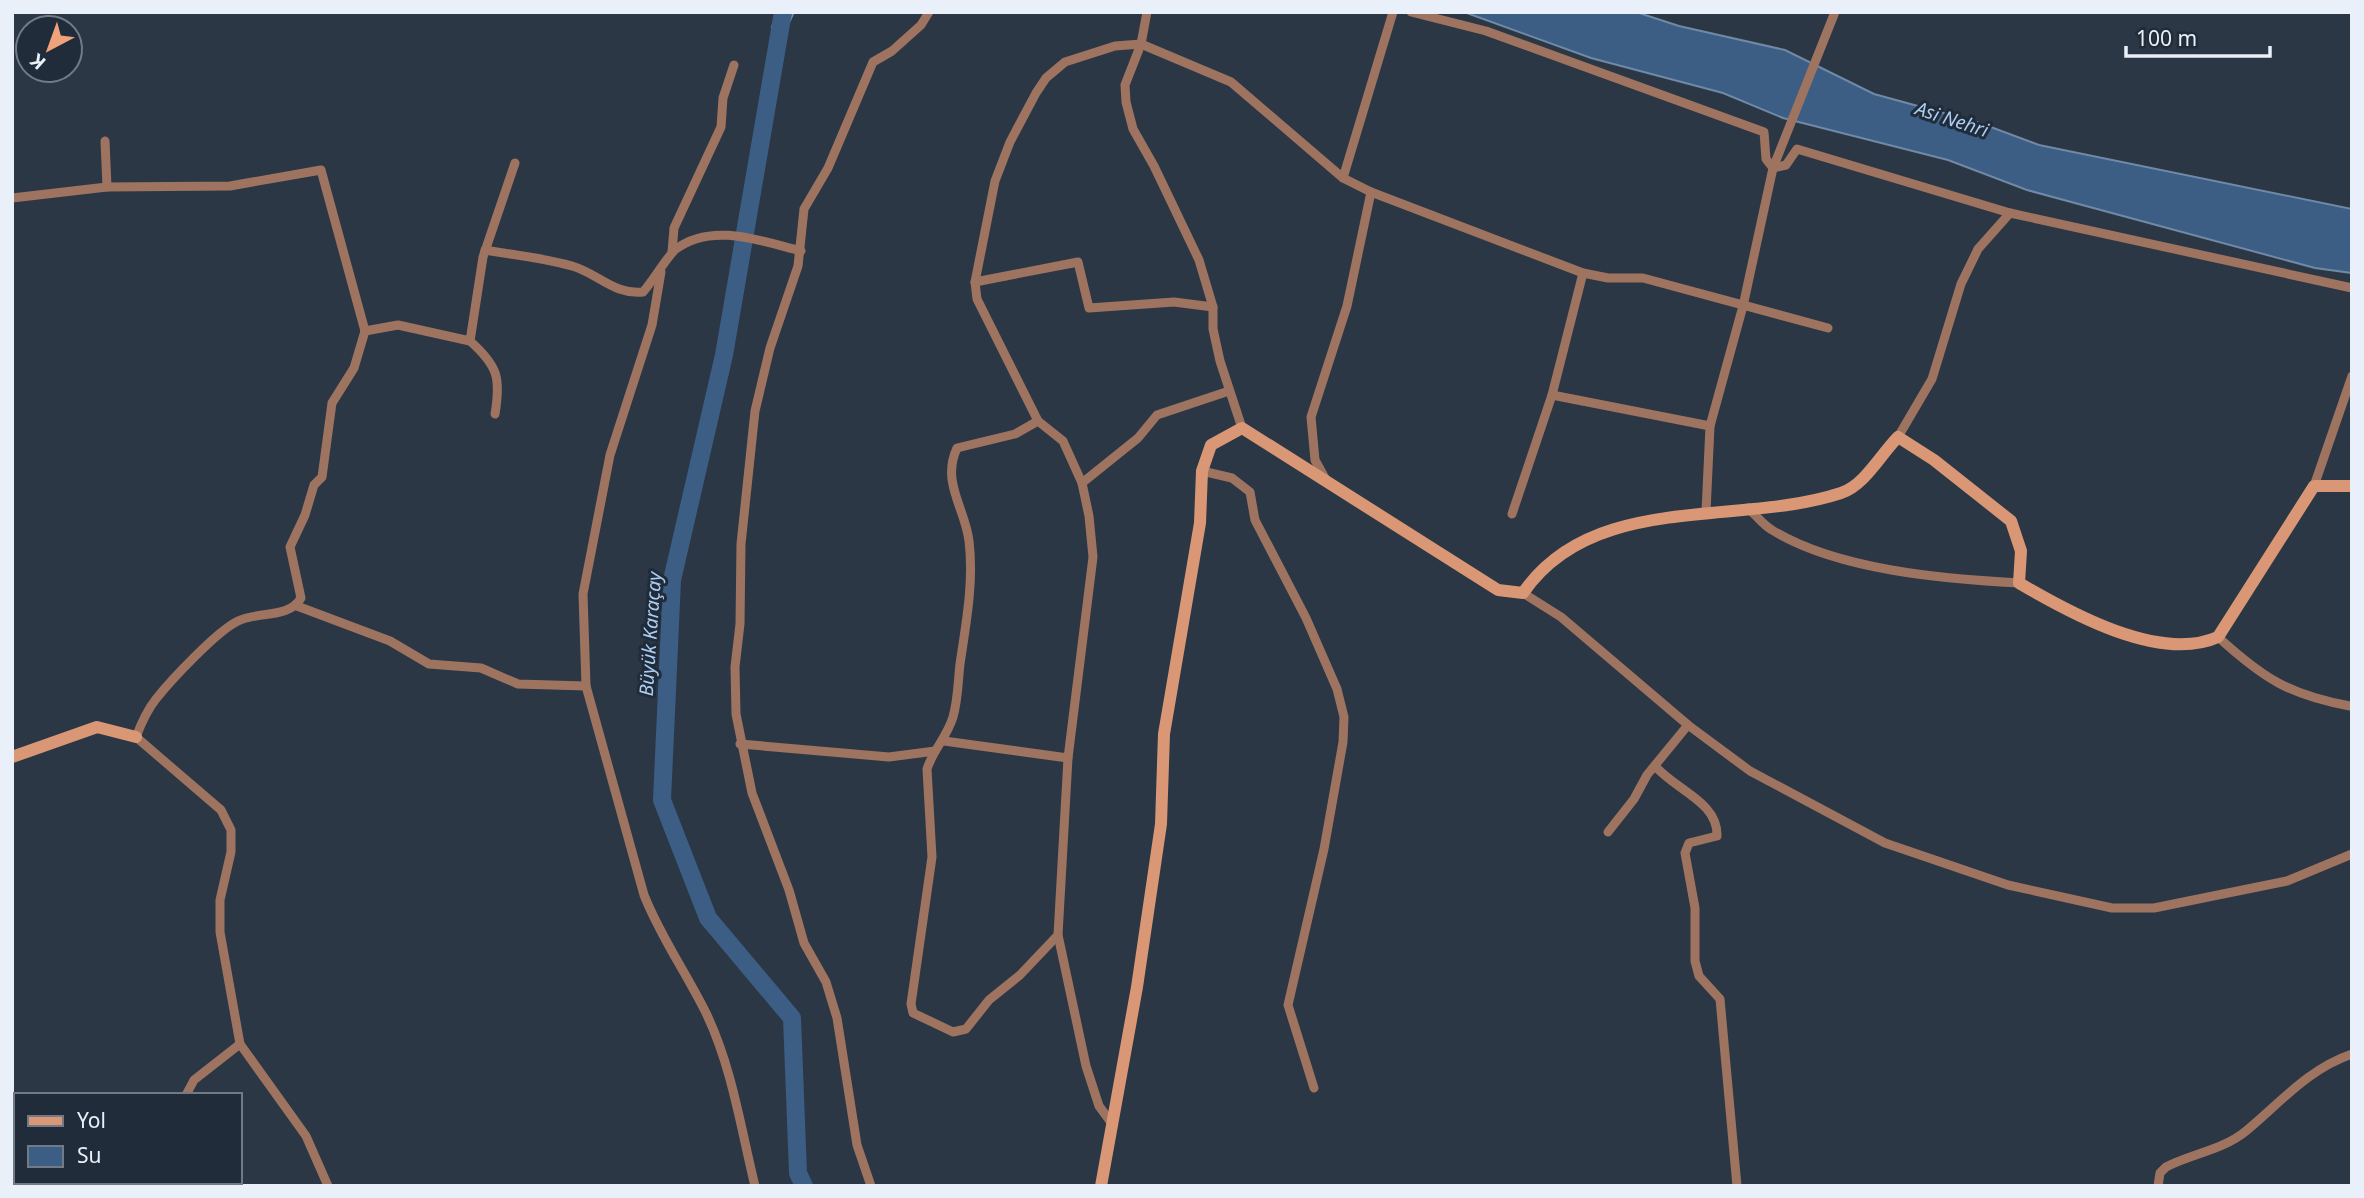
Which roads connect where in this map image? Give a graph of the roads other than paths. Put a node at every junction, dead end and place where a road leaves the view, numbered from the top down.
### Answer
1 (929, 12) edge
2 (1147, 12) edge
3 (1393, 12) edge
4 (1411, 12) edge
5 (1835, 12) edge
6 (1141, 44) junction
7 (734, 65) dead end
8 (106, 141) dead end
9 (515, 163) dead end
10 (1773, 168) junction
11 (1343, 178) junction
12 (107, 187) junction
13 (1371, 192) junction
14 (12, 198) edge
15 (2010, 213) junction
16 (485, 250) junction
17 (801, 251) junction
18 (673, 252) junction
19 (661, 272) junction
20 (1583, 273) junction
21 (975, 282) junction
22 (2352, 288) edge
23 (1744, 306) junction
24 (1213, 307) junction
25 (1828, 328) dead end
26 (365, 331) junction
27 (470, 341) junction
28 (2352, 376) edge
29 (1229, 391) junction
30 (1552, 395) junction
31 (495, 414) dead end
32 (1038, 421) junction
33 (1710, 426) junction
34 (1242, 428) junction
35 (1898, 437) junction
36 (1202, 471) junction
37 (1326, 480) junction
38 (1082, 483) junction
39 (2314, 486) junction
40 (2352, 486) edge
41 (1748, 508) junction
42 (1706, 512) junction
43 (1512, 514) dead end
44 (2019, 583) junction
45 (1523, 593) junction
46 (296, 606) junction
47 (2218, 637) junction
48 (586, 687) junction
49 (2350, 706) dead end
50 (1688, 725) junction
51 (136, 737) junction
52 (944, 741) junction
53 (740, 744) junction
54 (935, 751) junction
55 (12, 757) edge
56 (1068, 758) junction
57 (1655, 766) junction
58 (1608, 832) dead end
59 (2352, 854) edge
60 (1058, 935) junction
61 (240, 1044) junction
62 (2352, 1054) edge
63 (1314, 1088) dead end
64 (187, 1093) edge
65 (1113, 1125) junction
66 (328, 1186) edge
67 (755, 1186) edge
68 (871, 1186) edge
69 (1101, 1186) edge
70 (1737, 1186) edge
71 (2158, 1186) edge

1 - 17 street
2 - 6 street
3 - 11 street
4 - 10 street
5 - 10 street
6 - 11 street
6 - 21 street
6 - 24 street
7 - 18 street
8 - 12 street
9 - 16 street
10 - 15 street
10 - 23 street
11 - 13 street
12 - 14 street
12 - 26 street
13 - 20 street
13 - 37 street
15 - 22 street
15 - 35 street
16 - 19 street
16 - 27 street
17 - 18 street
17 - 53 street
18 - 19 street
19 - 48 street
20 - 23 street
20 - 30 street
21 - 24 street
21 - 32 street
23 - 25 street
23 - 33 street
24 - 29 street
26 - 27 street
26 - 46 street
27 - 31 street
28 - 39 street
29 - 34 street
29 - 38 street
30 - 33 street
30 - 43 street
32 - 38 street
32 - 52 street
33 - 42 street
34 - 36 street
34 - 37 street
35 - 41 street
35 - 44 street
36 - 63 street
36 - 65 street
37 - 45 street
38 - 56 street
39 - 40 street
39 - 47 street
41 - 42 street
41 - 44 street
42 - 45 street
44 - 47 street
45 - 50 street
46 - 48 street
46 - 51 street
47 - 49 street
48 - 67 street
50 - 57 street
50 - 59 street
51 - 55 street
51 - 61 street
52 - 54 street
52 - 56 street
53 - 54 street
53 - 68 street
54 - 60 street
56 - 60 street
57 - 58 street
57 - 70 street
60 - 65 street
61 - 64 street
61 - 66 street
62 - 71 street
65 - 69 street

